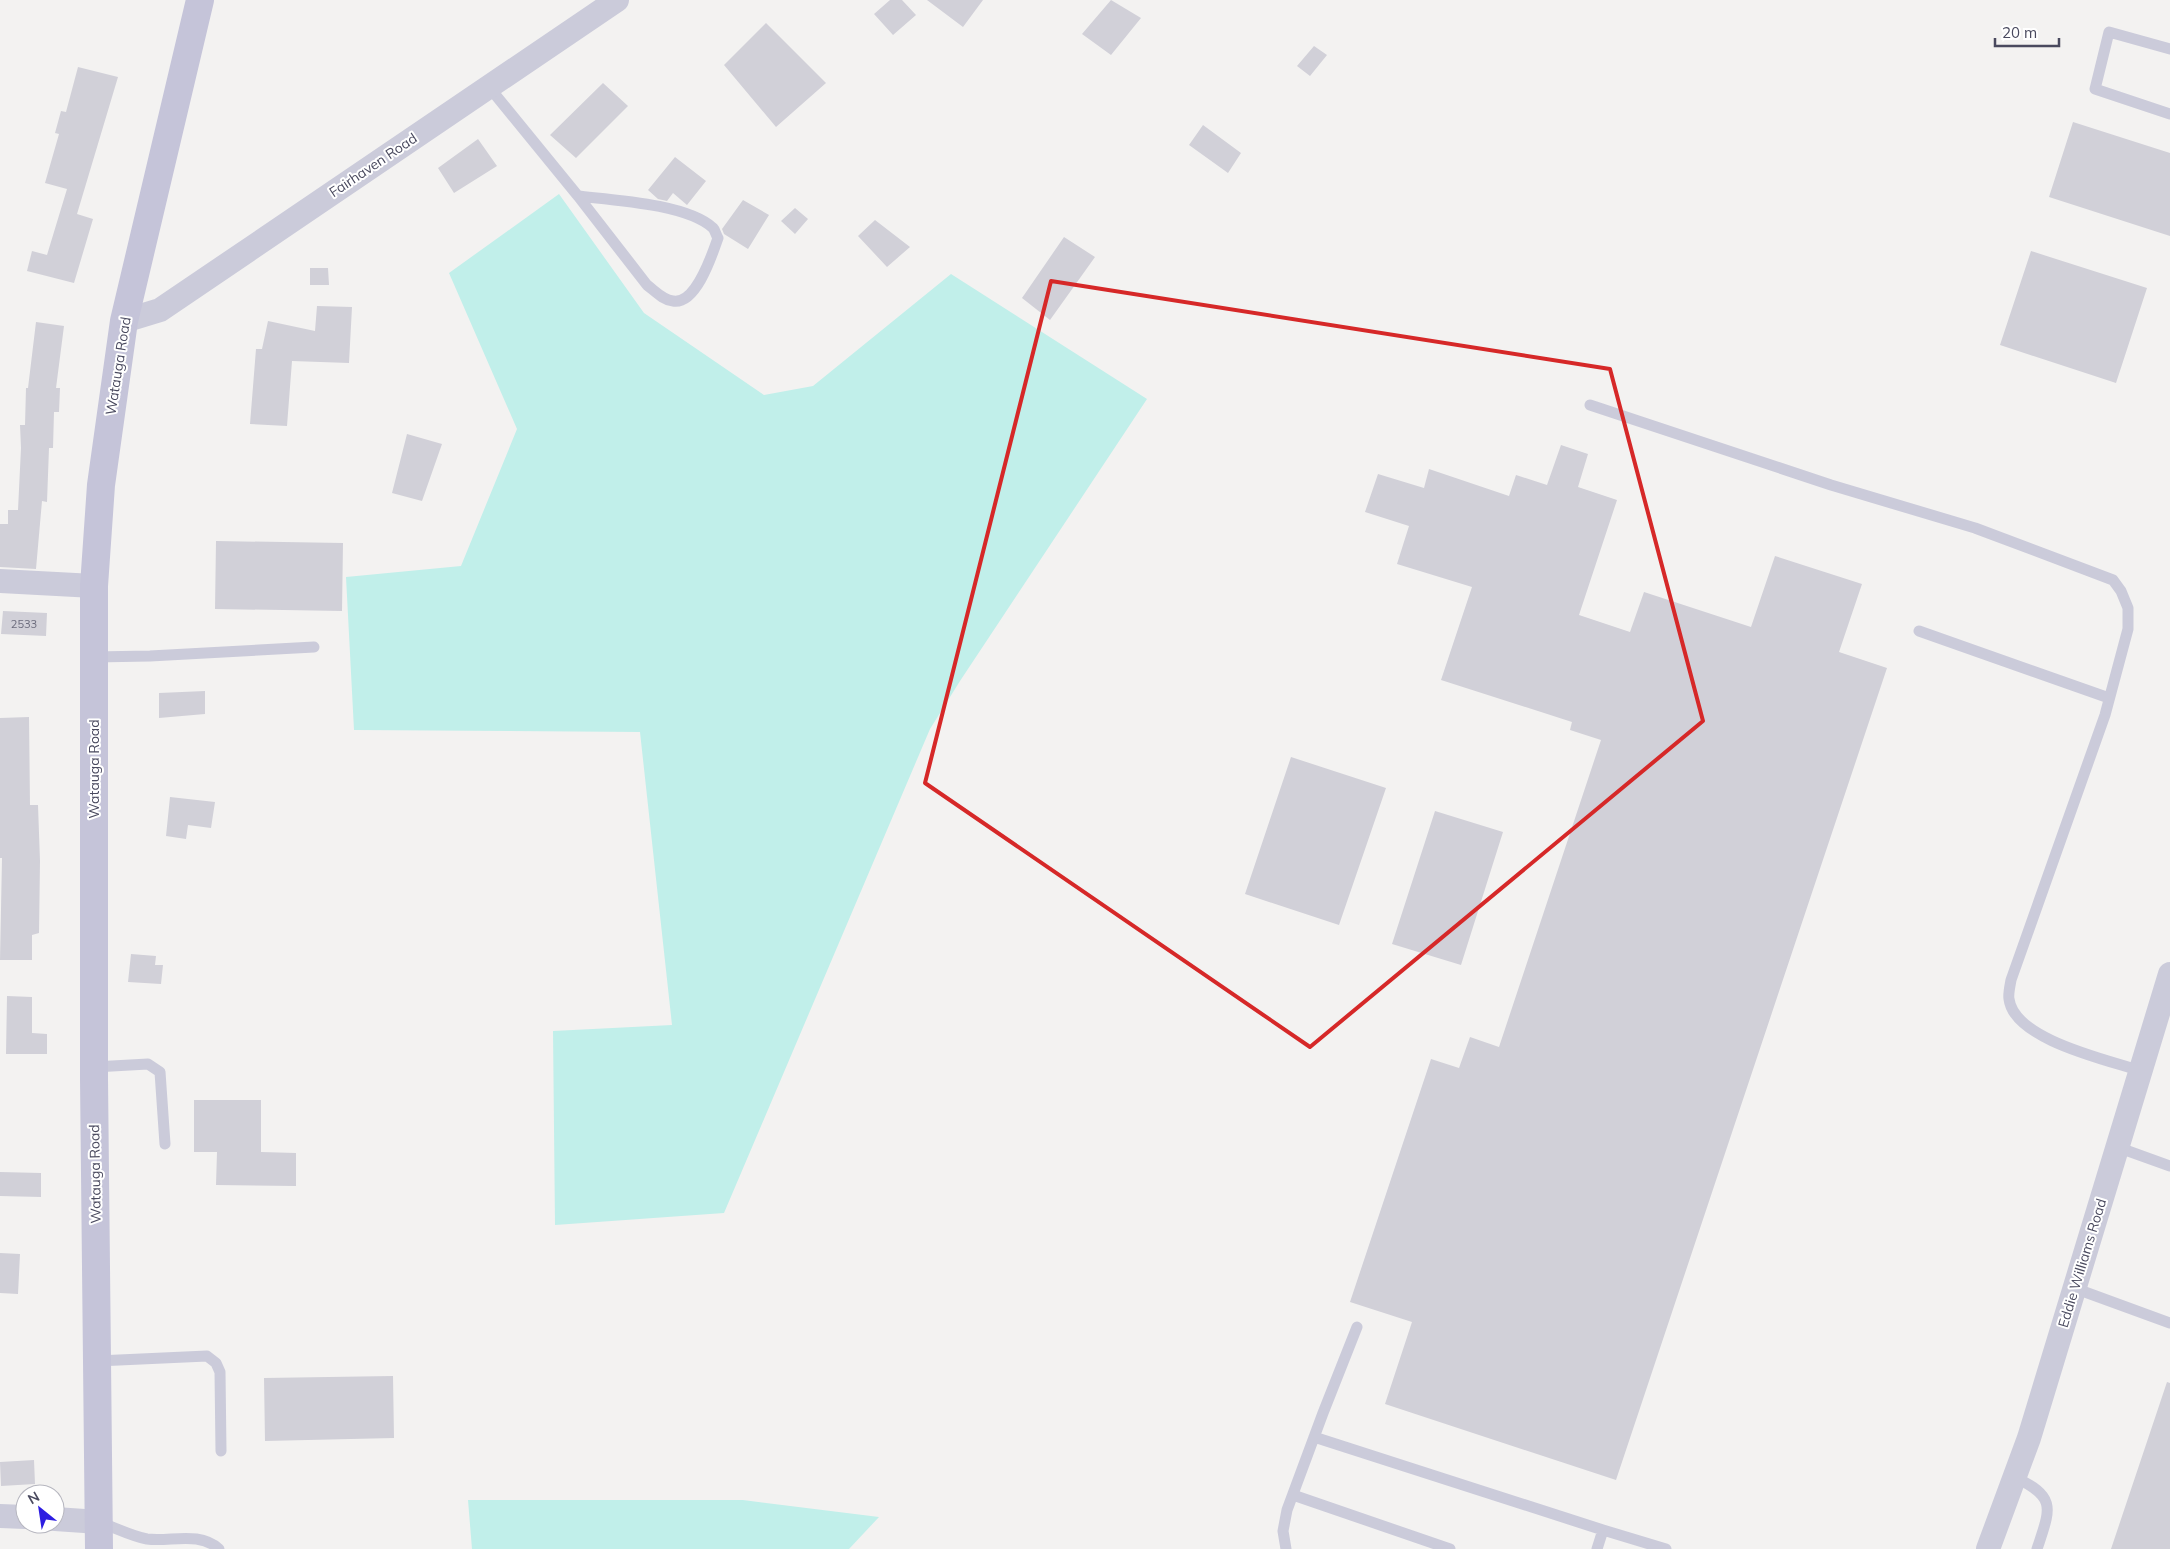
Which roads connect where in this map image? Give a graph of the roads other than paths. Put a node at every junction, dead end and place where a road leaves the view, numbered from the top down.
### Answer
1 (200, 0) edge
2 (618, 0) edge
3 (2170, 49) edge
4 (489, 87) junction
5 (2170, 114) edge
6 (578, 196) junction
7 (124, 321) junction
8 (1590, 405) dead end
9 (0, 581) edge
10 (94, 586) junction
11 (1919, 631) dead end
12 (314, 647) dead end
13 (94, 657) junction
14 (2109, 698) junction
15 (2170, 974) edge
16 (94, 1067) junction
17 (2141, 1071) junction
18 (165, 1144) dead end
19 (2117, 1147) junction
20 (2170, 1166) edge
21 (2074, 1288) junction
22 (2170, 1323) edge
23 (1357, 1327) dead end
24 (97, 1361) junction
25 (1314, 1437) junction
26 (221, 1451) dead end
27 (2014, 1477) junction
28 (1292, 1495) junction
29 (0, 1516) edge
30 (15, 1517) edge
31 (65, 1520) edge
32 (99, 1522) junction
33 (1603, 1530) junction
34 (99, 1549) edge
35 (219, 1549) edge
36 (1286, 1549) edge
37 (1450, 1549) edge
38 (1597, 1549) edge
39 (1666, 1549) edge
40 (1988, 1549) edge
41 (2037, 1549) edge

1 - 7 main road, Watauga Road
2 - 4 street, Fairhaven Road
3 - 5 lane
4 - 6 lane
4 - 7 street, Fairhaven Road
6 - 6 lane
7 - 10 main road, Watauga Road
8 - 14 lane
9 - 10 street
10 - 13 main road, Watauga Road
11 - 14 lane
12 - 13 lane
13 - 16 main road, Watauga Road
14 - 17 lane
15 - 17 street, Eddie Williams Road
16 - 18 lane
16 - 24 main road, Watauga Road
17 - 19 street, Eddie Williams Road
19 - 20 lane
19 - 21 street, Eddie Williams Road
21 - 22 lane
21 - 27 street, Eddie Williams Road
23 - 25 lane
24 - 26 lane
24 - 32 main road, Watauga Road
25 - 28 lane
25 - 33 lane
27 - 40 street, Eddie Williams Road
27 - 41 lane
28 - 36 lane
28 - 37 lane
29 - 30 street
31 - 32 street
32 - 34 main road, Watauga Road
32 - 35 lane
33 - 38 lane
33 - 39 lane

